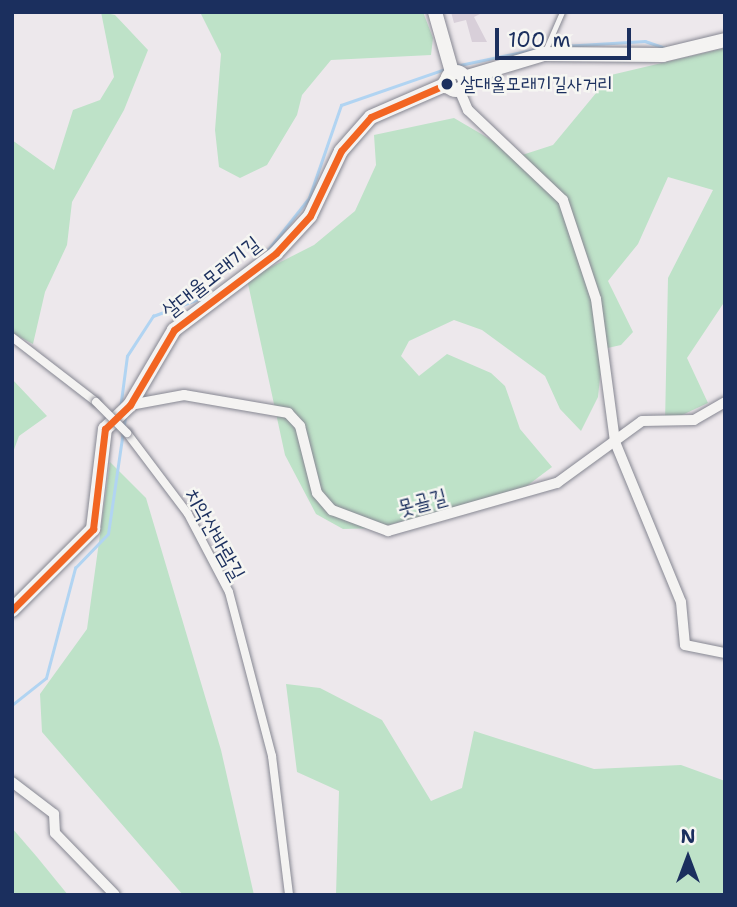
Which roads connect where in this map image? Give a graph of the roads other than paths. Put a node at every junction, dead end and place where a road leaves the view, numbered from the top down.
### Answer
1 (435, 12) edge
2 (562, 12) edge
3 (725, 40) edge
4 (547, 48) junction
5 (454, 75) junction
6 (12, 337) edge
7 (725, 402) edge
8 (127, 407) junction
9 (615, 442) junction
10 (12, 610) edge
11 (725, 653) edge
12 (12, 782) edge
13 (115, 895) edge
14 (289, 895) edge

1 - 5 street
2 - 4 lane
3 - 4 street, 살대울모래기길
4 - 5 street, 살대울모래기길
5 - 8 street, 살대울모래기길
5 - 9 street
6 - 14 street, 치악산바람길, bridge
7 - 9 street, 못골길
8 - 9 street, 못골길
8 - 10 street, 살대울모래기길
9 - 11 street
12 - 13 street

